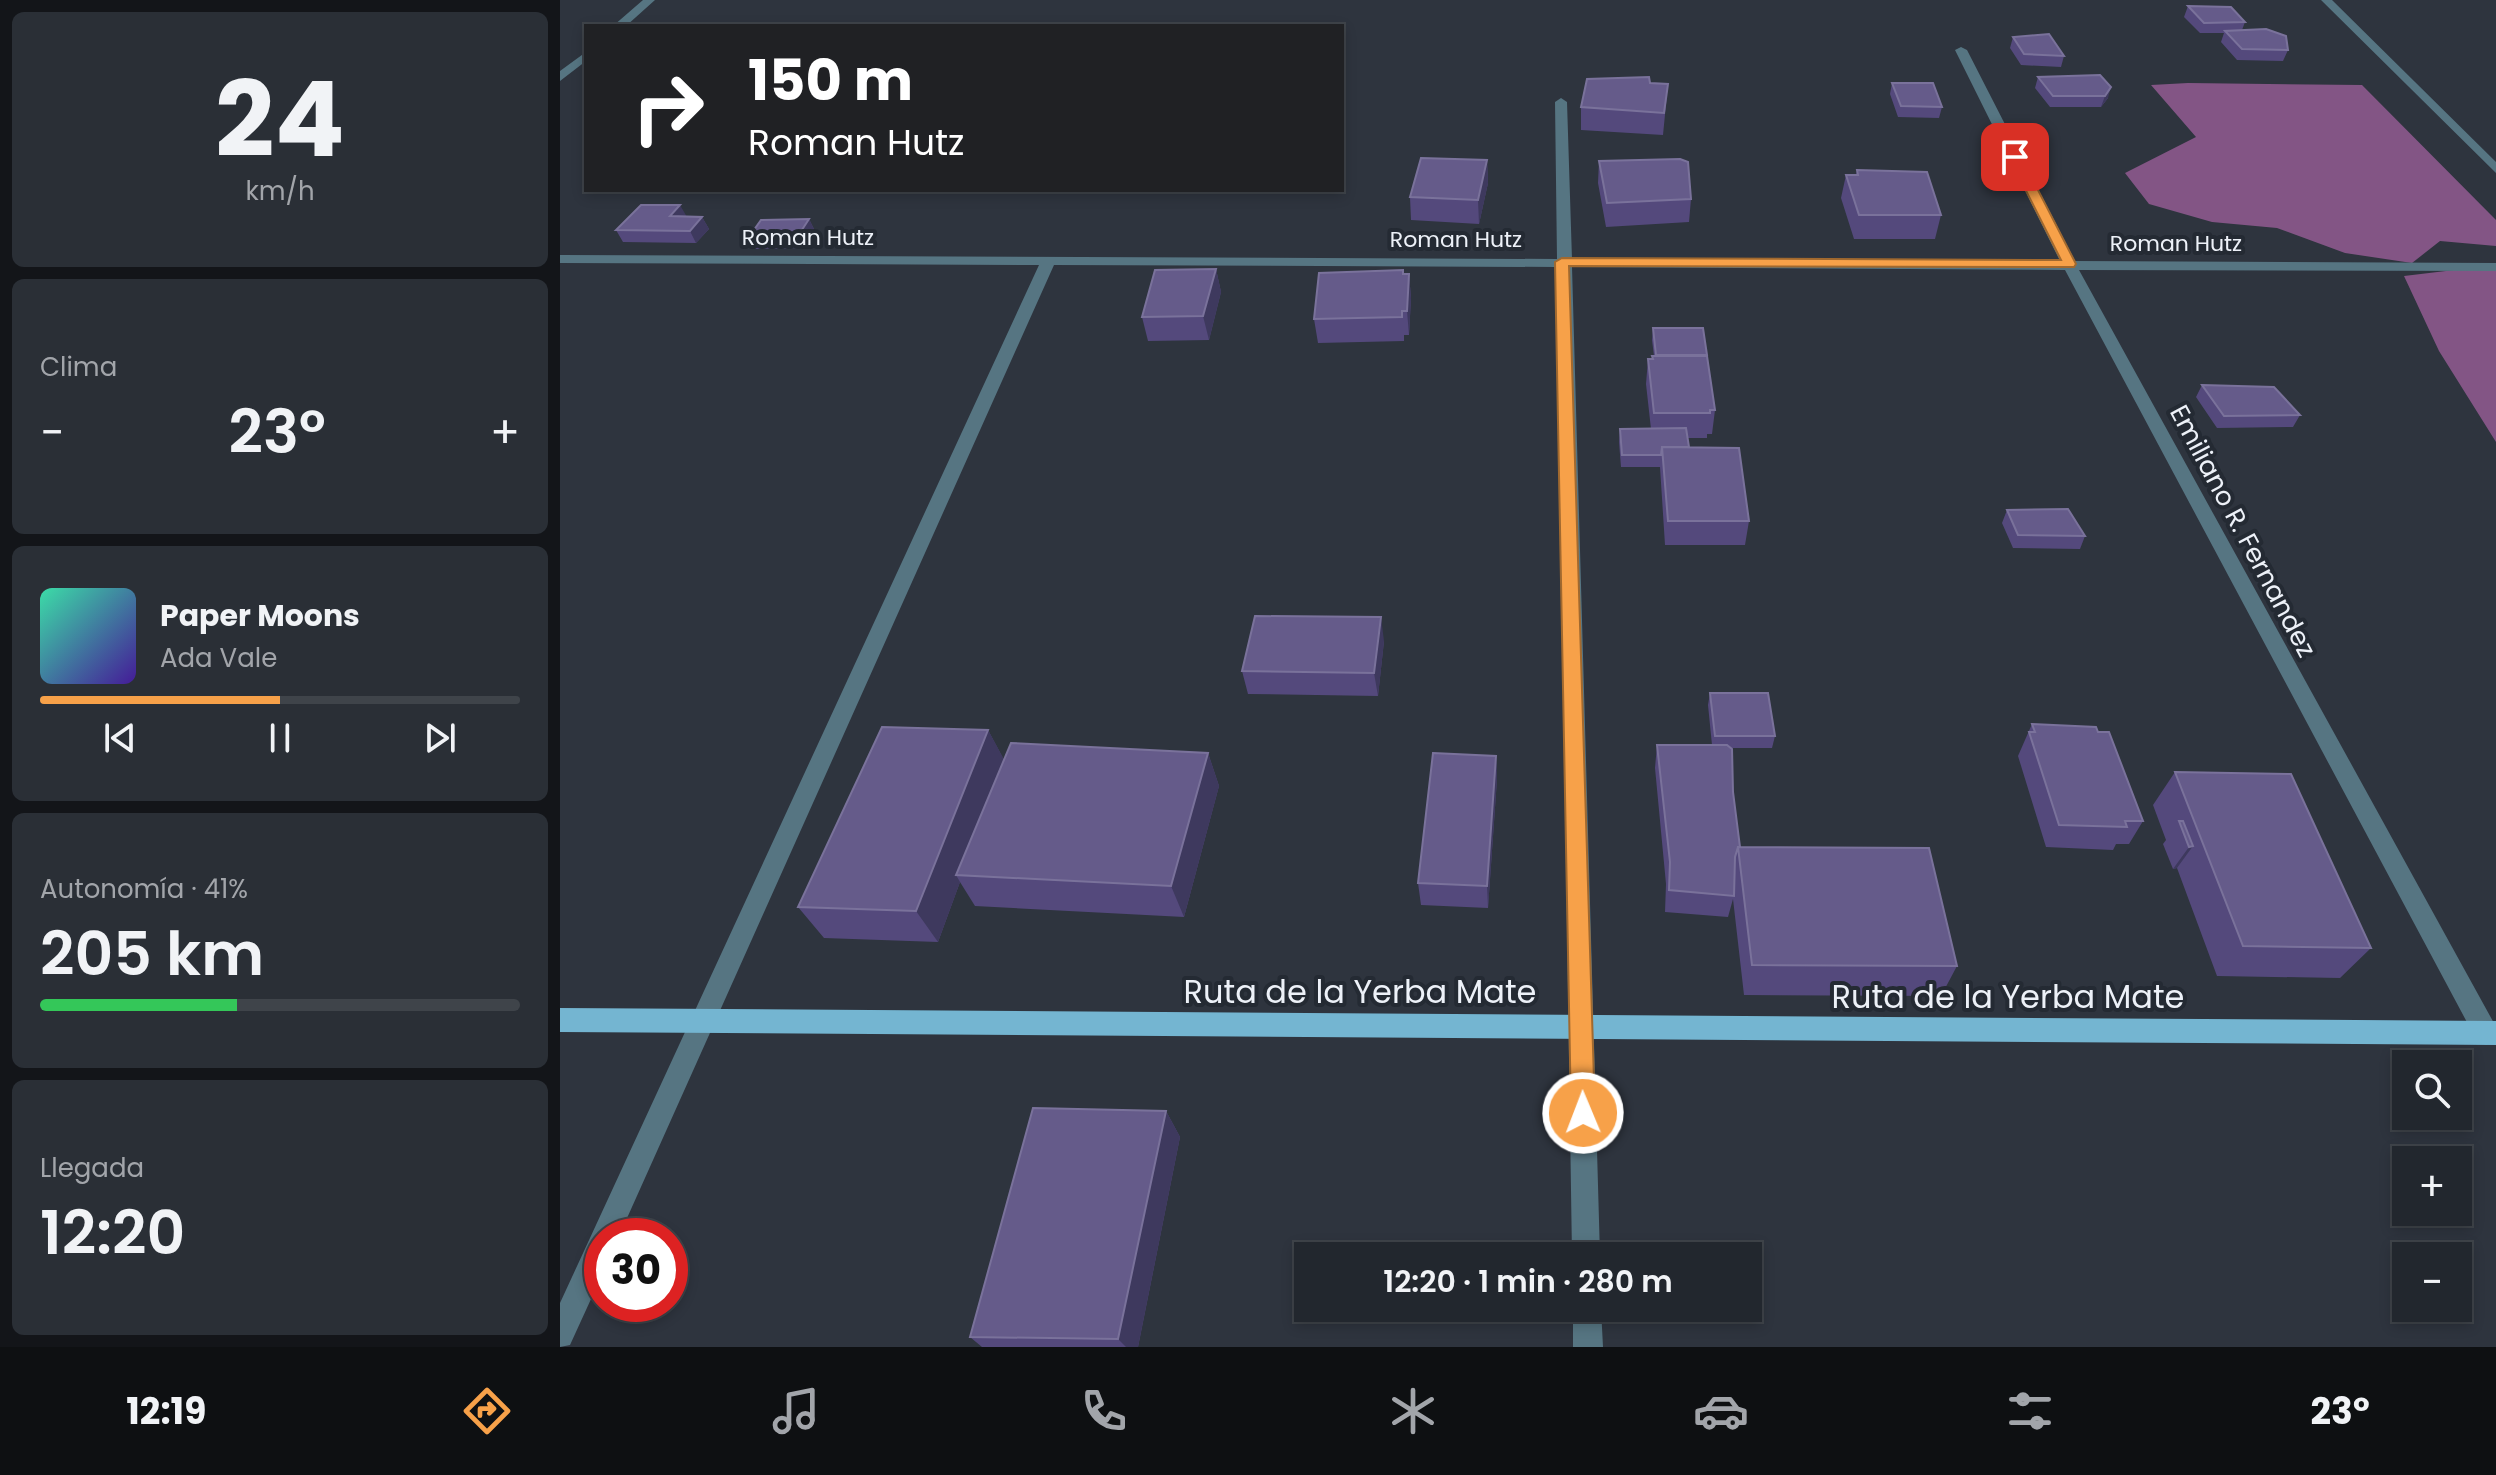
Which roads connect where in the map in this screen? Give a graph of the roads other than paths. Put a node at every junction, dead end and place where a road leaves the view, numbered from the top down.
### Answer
1 (650, 0) edge
2 (2326, 0) edge
3 (621, 24) edge
4 (1961, 50) dead end
5 (584, 57) edge
6 (560, 77) edge
7 (1561, 102) dead end
8 (2496, 169) edge
9 (560, 259) edge
10 (1049, 260) junction
11 (1562, 262) junction
12 (2069, 264) junction
13 (2496, 267) edge
14 (560, 1020) edge
15 (703, 1021) junction
16 (1582, 1027) junction
17 (2491, 1033) edge
18 (613, 1218) edge
19 (1586, 1242) edge
20 (584, 1282) edge
21 (1587, 1322) edge
22 (560, 1335) edge
23 (1588, 1347) edge

1 - 3 street
2 - 8 street
4 - 12 street, Emiliano R. Fernandez
5 - 6 street
7 - 11 street
9 - 10 street, Roman Hutz
10 - 11 street, Roman Hutz
10 - 15 street
11 - 12 street, Roman Hutz
11 - 16 street
12 - 13 street, Roman Hutz
12 - 17 street, Emiliano R. Fernandez
14 - 15 main road, Ruta de la Yerba Mate
15 - 16 main road, Ruta de la Yerba Mate
15 - 18 street
16 - 17 main road, Ruta de la Yerba Mate
16 - 19 street
20 - 22 street
21 - 23 street

